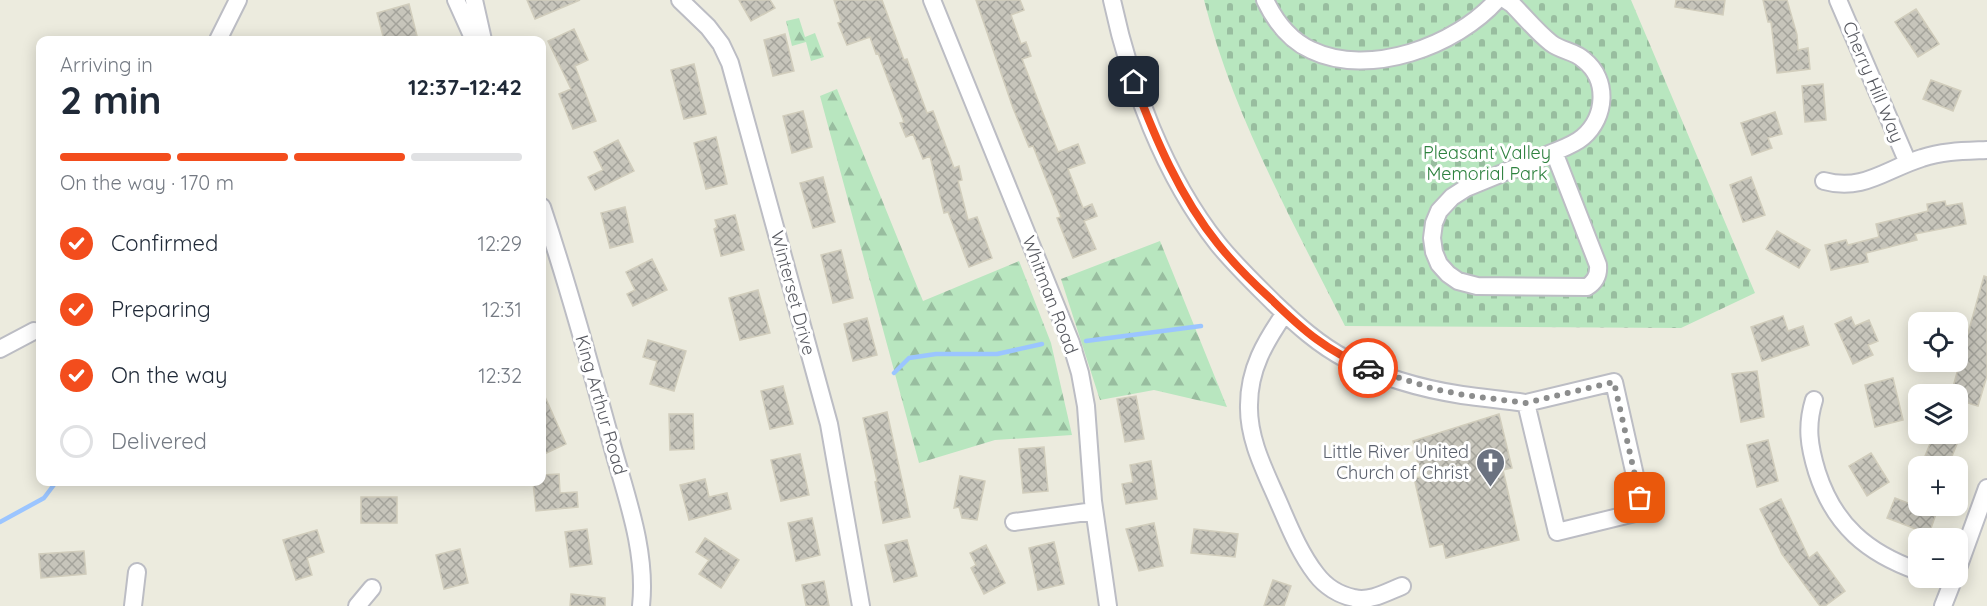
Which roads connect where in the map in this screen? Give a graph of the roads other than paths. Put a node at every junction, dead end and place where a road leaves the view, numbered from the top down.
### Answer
1 (237, 0) edge
2 (456, 0) edge
3 (474, 0) edge
4 (680, 0) edge
5 (932, 0) edge
6 (1112, 0) edge
7 (1265, 0) edge
8 (1497, 0) edge
9 (1506, 0) edge
10 (1838, 0) edge
11 (220, 36) edge
12 (472, 36) edge
13 (482, 36) edge
14 (1987, 150) edge
15 (1554, 152) junction
16 (1908, 163) junction
17 (1824, 181) dead end
18 (546, 220) edge
19 (1285, 313) junction
20 (34, 331) dead end
21 (0, 349) edge
22 (1814, 400) dead end
23 (1526, 403) junction
24 (1987, 488) edge
25 (1094, 511) junction
26 (1014, 522) dead end
27 (1968, 533) edge
28 (1908, 567) edge
29 (136, 572) dead end
30 (1402, 586) dead end
31 (372, 588) dead end
32 (1948, 588) edge
33 (133, 606) edge
34 (357, 606) edge
35 (641, 606) edge
36 (861, 606) edge
37 (1108, 606) edge
38 (1944, 606) edge

1 - 11 street
2 - 12 street
3 - 13 street
4 - 36 street, Winterset Drive
5 - 25 street, Whitman Road
6 - 19 street
7 - 8 street
9 - 15 street
10 - 16 street, Cherry Hill Way
14 - 16 street
15 - 15 street
16 - 17 street
18 - 35 street, King Arthur Road
19 - 23 street
19 - 30 street
20 - 21 street
22 - 28 street
23 - 23 street
24 - 27 street
25 - 26 street
25 - 37 street, Whitman Road
29 - 33 street
31 - 34 street
32 - 38 street

